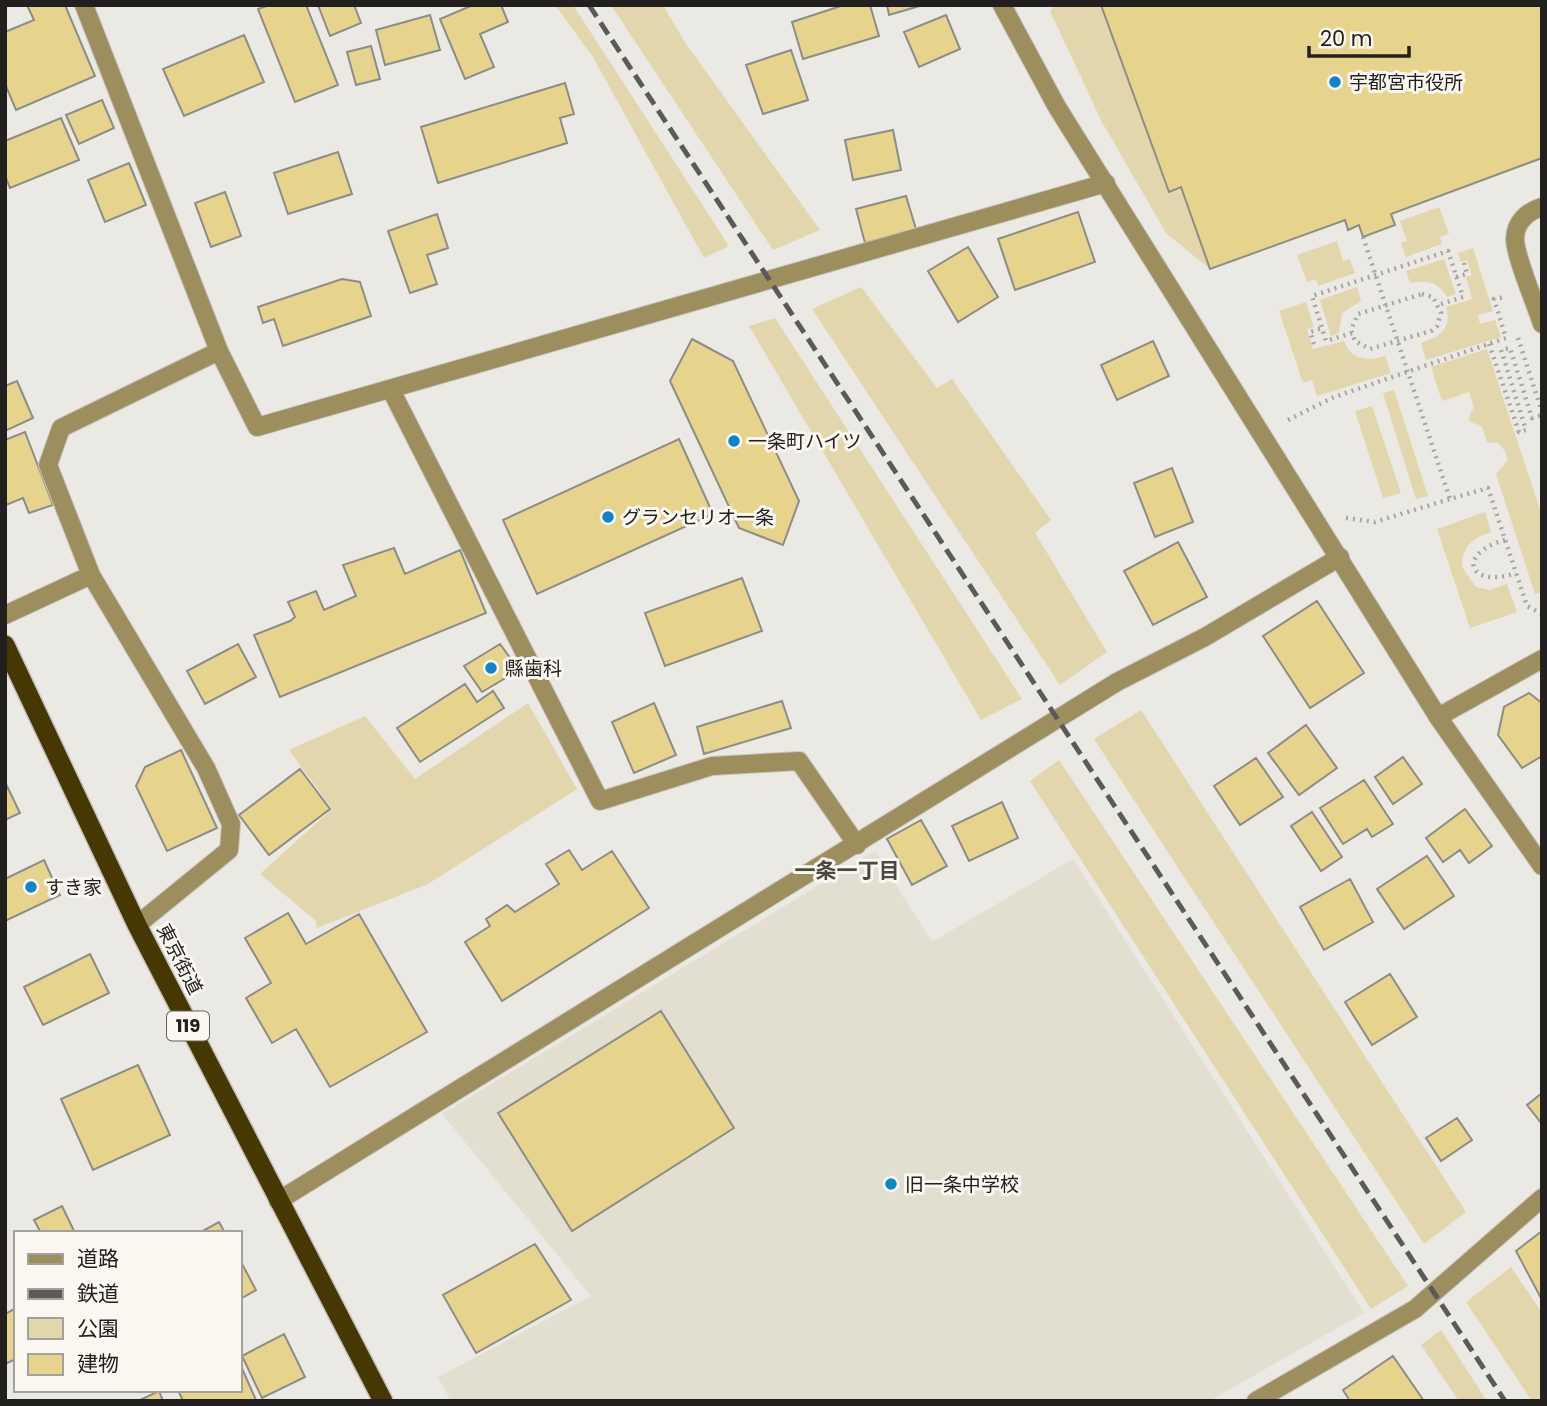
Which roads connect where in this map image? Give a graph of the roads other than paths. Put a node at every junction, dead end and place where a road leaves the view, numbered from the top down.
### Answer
1 (84, 5) edge
2 (1002, 5) edge
3 (1106, 183) junction
4 (1542, 207) edge
5 (1542, 324) edge
6 (219, 351) junction
7 (391, 390) junction
8 (1340, 557) junction
9 (91, 575) junction
10 (5, 615) edge
11 (5, 645) edge
12 (1542, 659) edge
13 (1438, 717) junction
14 (857, 845) junction
15 (1542, 866) edge
16 (137, 925) junction
17 (1542, 1198) edge
18 (278, 1201) junction
19 (383, 1401) edge
20 (1256, 1401) edge

1 - 6 street
2 - 3 street
3 - 7 street
3 - 8 street
4 - 5 street
6 - 7 street
6 - 9 street
7 - 14 street
8 - 13 street
8 - 14 street
9 - 10 street
9 - 16 street
11 - 16 highway, 東京街道 / 119
12 - 13 street
13 - 15 street
14 - 18 street
16 - 18 highway, 東京街道 / 119
17 - 20 street
18 - 19 highway, 東京街道 / 119

